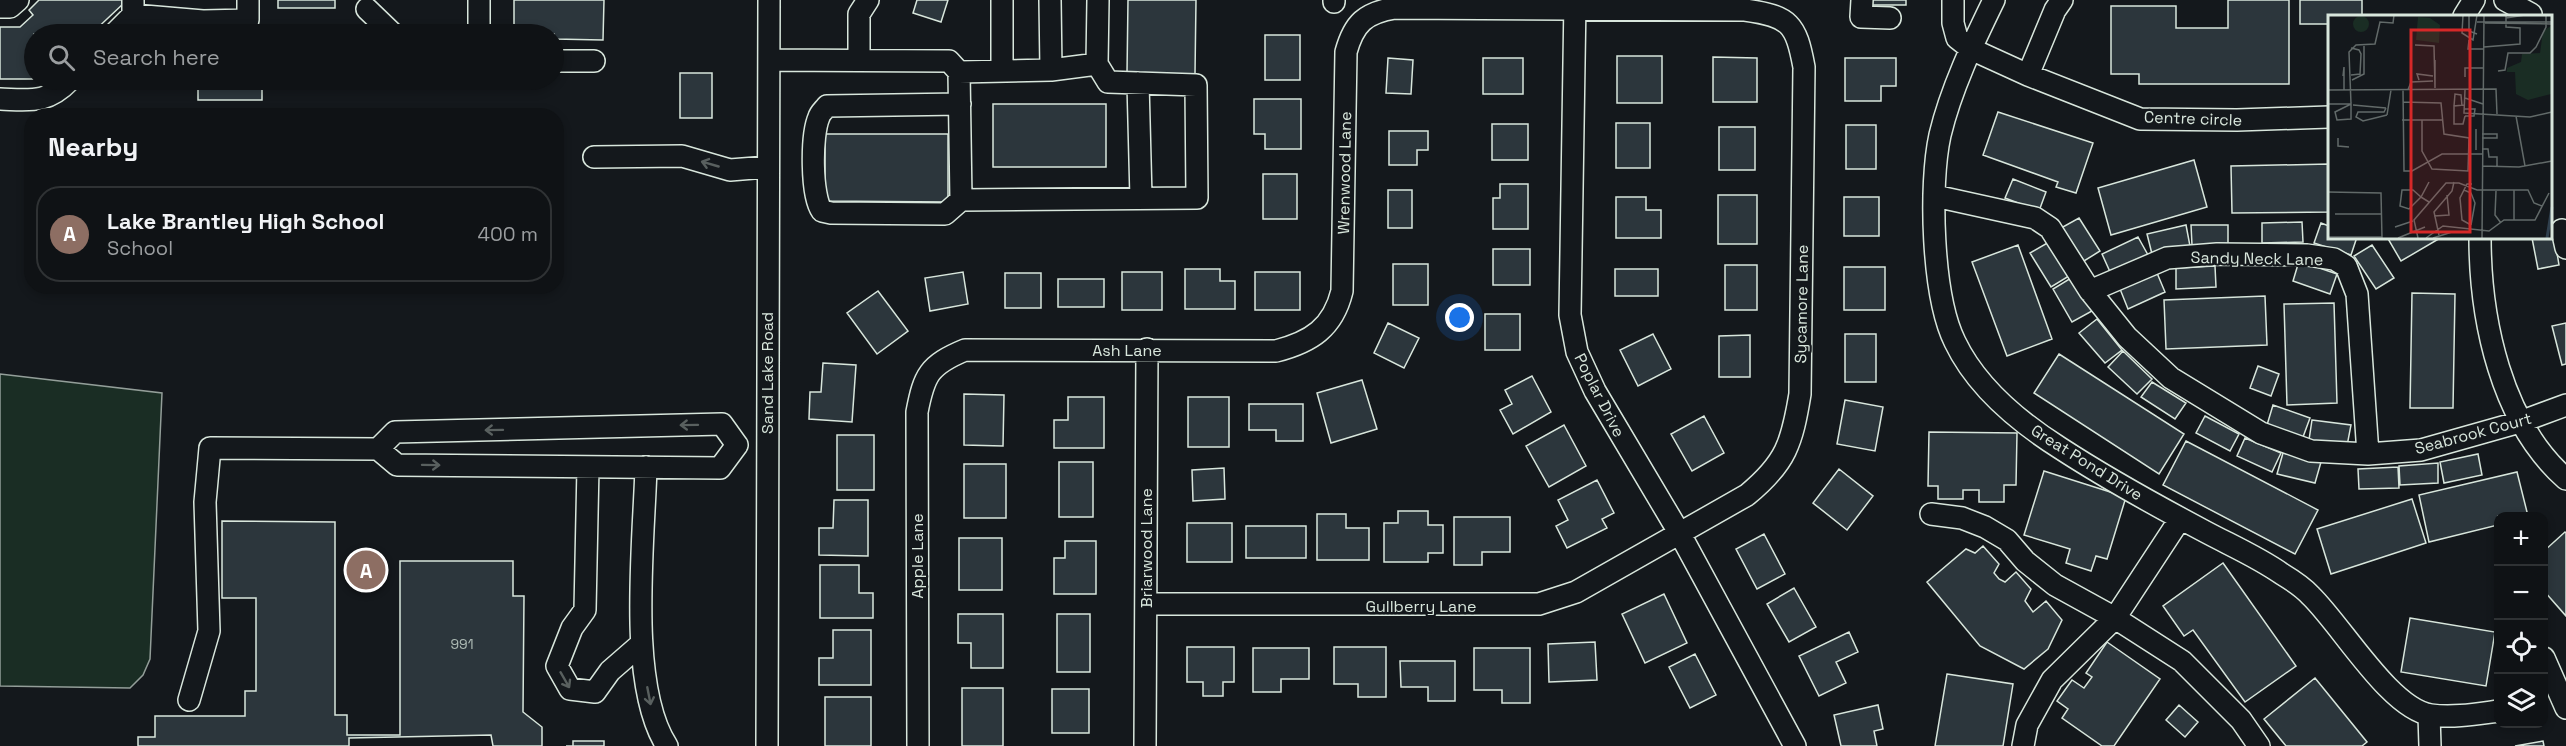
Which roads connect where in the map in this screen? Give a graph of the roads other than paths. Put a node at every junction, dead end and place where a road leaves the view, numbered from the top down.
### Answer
1 (18, 0) edge
2 (248, 0) edge
3 (479, 0) edge
4 (769, 0) edge
5 (868, 0) edge
6 (1002, 0) edge
7 (1050, 0) edge
8 (1098, 0) edge
9 (1862, 0) edge
10 (1953, 0) edge
11 (1994, 0) edge
12 (2062, 0) edge
13 (2474, 0) edge
14 (2505, 0) edge
15 (1575, 5) edge
16 (0, 7) edge
17 (133, 7) edge
18 (367, 9) dead end
19 (2532, 10) edge
20 (2465, 15) edge
21 (1890, 18) dead end
22 (121, 24) edge
23 (383, 24) edge
24 (478, 24) edge
25 (1971, 49) junction
26 (769, 60) junction
27 (859, 60) junction
28 (564, 61) edge
29 (594, 61) dead end
30 (1097, 64) junction
31 (1051, 70) junction
32 (1002, 71) junction
33 (959, 72) junction
34 (2028, 75) junction
35 (1138, 83) junction
36 (61, 90) edge
37 (0, 99) edge
38 (960, 104) junction
39 (2328, 117) edge
40 (594, 157) dead end
41 (768, 167) junction
42 (1935, 196) junction
43 (1141, 198) junction
44 (961, 200) junction
45 (2480, 238) edge
46 (2090, 291) junction
47 (1323, 328) joint
48 (1147, 349) junction
49 (931, 369) joint
50 (2566, 405) edge
51 (2520, 422) junction
52 (737, 445) junction
53 (766, 445) junction
54 (378, 449) junction
55 (2368, 454) junction
56 (588, 467) junction
57 (646, 468) junction
58 (2566, 479) edge
59 (1931, 514) dead end
60 (2180, 519) junction
61 (1680, 534) junction
62 (1146, 604) junction
63 (2115, 618) junction
64 (641, 644) junction
65 (2548, 669) edge
66 (2559, 699) edge
67 (189, 700) dead end
68 (2494, 712) edge
69 (2429, 715) junction
70 (667, 746) edge
71 (767, 746) edge
72 (918, 746) edge
73 (1145, 746) edge
74 (1795, 746) edge
75 (2023, 746) edge
76 (2259, 746) edge
77 (2430, 746) edge

1 - 16 street
2 - 17 street
3 - 24 street
4 - 26 street, Sand Lake Road
5 - 27 street
6 - 32 street
7 - 31 street
8 - 30 street
9 - 21 street
10 - 25 street
11 - 25 street, Great Pond Drive
12 - 34 street
13 - 20 street
14 - 19 street
15 - 47 street, Wrenwood Lane
15 - 61 street, Poplar Drive
15 - 61 street, Sycamore Lane
17 - 22 street
18 - 23 street
25 - 34 street, Centre circle
25 - 42 street, Great Pond Drive
26 - 27 street
26 - 41 street, Sand Lake Road
27 - 33 street
28 - 29 street
30 - 31 street
30 - 35 street
31 - 32 street
32 - 33 street
33 - 38 street
34 - 39 street, Centre circle
35 - 43 street
35 - 43 street
36 - 37 street
38 - 44 street
38 - 44 street
41 -> 40 street
41 - 53 street, Sand Lake Road
42 - 46 street, Seabrook Court
42 - 60 street, Great Pond Drive
43 - 44 street
45 - 51 street
46 - 55 street, Seabrook Court
46 - 55 street, Sandy Neck Lane
47 - 48 street, Ash Lane
48 - 49 street, Ash Lane
48 - 62 street, Briarwood Lane
49 - 72 street, Apple Lane
50 - 51 street, Seabrook Court
51 - 55 street, Seabrook Court
51 - 58 street
52 - 53 street
52 -> 54 street
52 - 57 street
53 - 71 street, Sand Lake Road
54 -> 56 street
54 - 67 street
56 - 57 street
56 -> 64 street
57 - 64 street
59 - 63 street
60 - 63 street
60 - 69 street, Great Pond Drive
61 - 62 street, Gullberry Lane
61 - 74 street, Poplar Drive
62 - 73 street, Briarwood Lane
63 - 75 street
63 - 76 street
64 -> 70 street
65 - 66 street
68 - 69 street, Great Pond Drive
69 - 77 street

